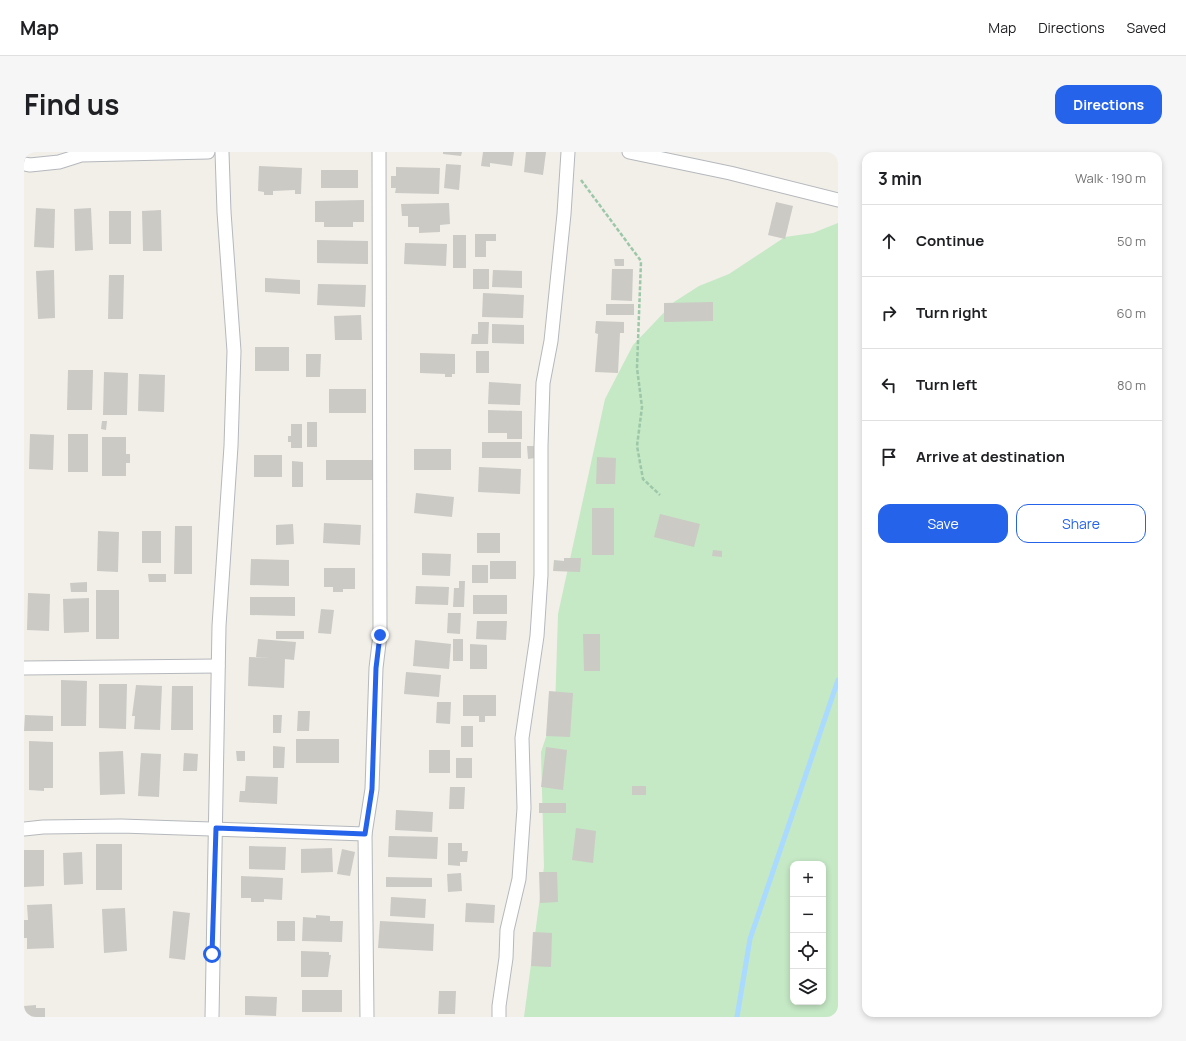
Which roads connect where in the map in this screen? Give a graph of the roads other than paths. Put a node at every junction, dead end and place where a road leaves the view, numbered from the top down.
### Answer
1 (208, 152) edge
2 (222, 152) edge
3 (379, 152) edge
4 (630, 152) edge
5 (60, 157) edge
6 (568, 157) edge
7 (24, 164) edge
8 (838, 200) edge
9 (218, 666) junction
10 (24, 668) edge
11 (216, 828) junction
12 (24, 829) edge
13 (365, 834) junction
14 (212, 1017) edge
15 (367, 1017) edge
16 (499, 1017) edge

1 - 5 street
2 - 9 street
3 - 13 street
4 - 8 street
5 - 7 street
6 - 16 street
9 - 10 street
9 - 11 street
11 - 12 street
11 - 13 street
11 - 14 street
13 - 15 street

